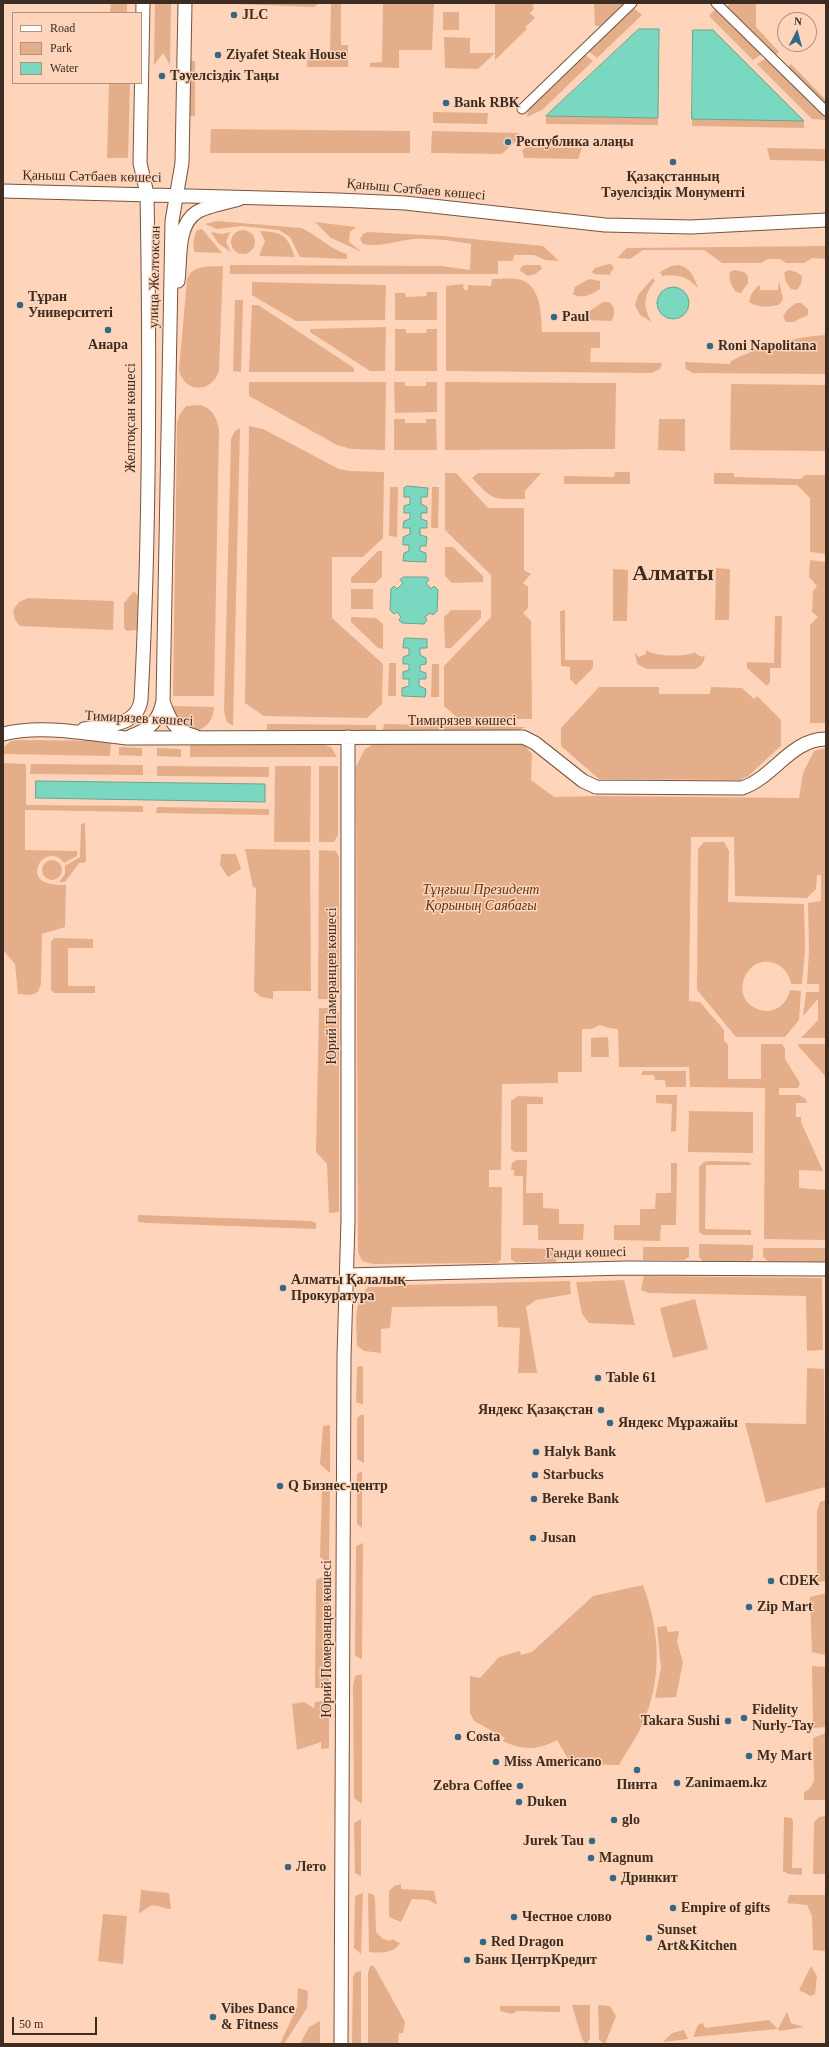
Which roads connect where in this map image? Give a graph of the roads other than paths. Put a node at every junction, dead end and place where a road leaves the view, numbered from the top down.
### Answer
1 (143, 3) edge
2 (185, 3) edge
3 (632, 3) edge
4 (716, 3) edge
5 (142, 56) edge
6 (141, 84) edge
7 (522, 109) dead end
8 (826, 110) edge
9 (3, 191) edge
10 (147, 194) junction
11 (177, 195) junction
12 (250, 196) junction
13 (826, 220) edge
14 (168, 361) junction
15 (148, 396) junction
16 (168, 397) junction
17 (163, 701) junction
18 (116, 724) joint
19 (68, 731) junction
20 (3, 734) edge
21 (348, 737) junction
22 (127, 738) junction
23 (210, 738) junction
24 (826, 739) edge
25 (348, 1234) joint
26 (826, 1269) edge
27 (347, 1275) junction
28 (341, 2044) edge

1 - 5 street, Желтоқсан көшесі
2 - 11 street
3 - 7 street
4 - 8 street
6 - 10 street, Желтоқсан көшесі
9 - 10 street, Қаныш Сәтбаев көшесі
10 - 11 street, Қаныш Сәтбаев көшесі
10 - 15 street, Желтоқсан көшесі
11 - 12 street, Қаныш Сәтбаев көшесі
11 - 14 street, улица Желтоксан
12 - 13 street, Қаныш Сәтбаев көшесі
12 - 14 street
14 - 16 street
15 - 16 street
15 - 18 street, Желтоқсан көшесі
16 - 17 street
17 - 22 street
17 - 23 street
18 - 19 street, Тимирязев көшесі
19 - 20 street, Тимирязев көшесі
19 - 22 street, Тимирязев көшесі
21 - 23 street, Тимирязев көшесі
21 - 24 street, Тимирязев көшесі
21 - 25 street, Юрий Памеранцев көшесі
22 - 23 street, Тимирязев көшесі
25 - 27 street, Юрий Померанцев көшесі
26 - 27 street, Ганди көшесі
27 - 28 street, Юрий Померанцев көшесі

